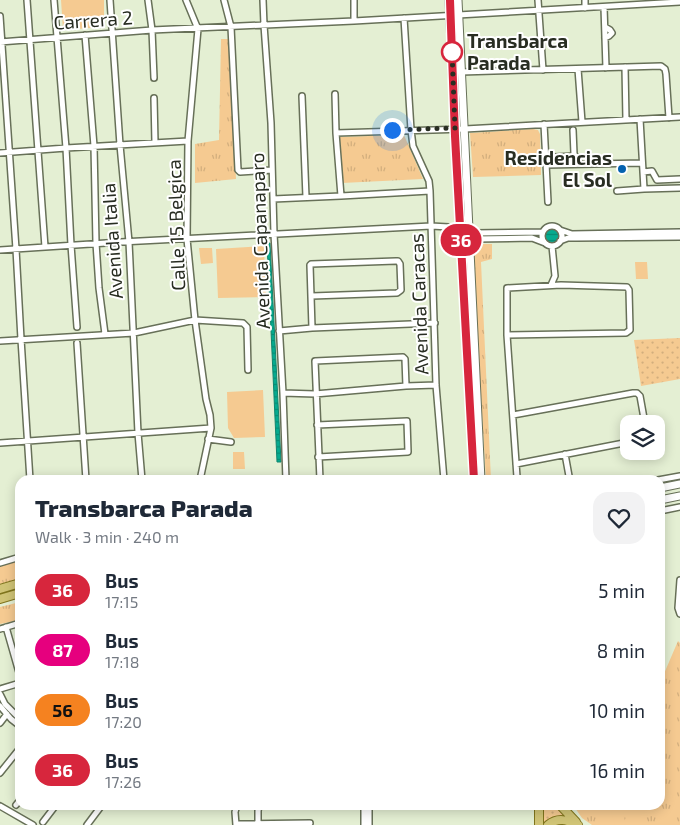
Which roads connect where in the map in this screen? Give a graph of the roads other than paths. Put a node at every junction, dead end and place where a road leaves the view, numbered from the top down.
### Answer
1 (27, 0) edge
2 (54, 0) edge
3 (110, 0) edge
4 (148, 0) edge
5 (186, 0) edge
6 (224, 0) edge
7 (263, 0) edge
8 (354, 0) edge
9 (450, 0) edge
10 (458, 0) edge
11 (538, 0) edge
12 (585, 0) edge
13 (652, 2) edge
14 (680, 2) edge
15 (619, 3) edge
16 (634, 3) edge
17 (604, 7) junction
18 (585, 8) junction
19 (538, 11) junction
20 (450, 15) junction
21 (458, 15) junction
22 (0, 16) edge
23 (404, 18) junction
24 (354, 21) junction
25 (264, 25) junction
26 (231, 27) junction
27 (198, 29) junction
28 (152, 30) junction
29 (112, 34) junction
30 (84, 36) junction
31 (57, 37) junction
32 (30, 40) junction
33 (1, 42) edge
34 (624, 67) junction
35 (606, 68) junction
36 (578, 69) junction
37 (543, 70) junction
38 (461, 72) junction
39 (154, 78) dead end
40 (335, 94) dead end
41 (302, 96) dead end
42 (154, 98) dead end
43 (680, 117) edge
44 (669, 118) junction
45 (640, 119) junction
46 (626, 120) junction
47 (582, 122) junction
48 (544, 124) junction
49 (455, 128) junction
50 (465, 129) junction
51 (411, 130) junction
52 (573, 130) dead end
53 (336, 133) junction
54 (188, 142) junction
55 (155, 143) junction
56 (120, 145) junction
57 (94, 146) junction
58 (66, 148) junction
59 (38, 150) junction
60 (9, 152) junction
61 (0, 153) edge
62 (575, 156) junction
63 (554, 157) dead end
64 (642, 163) junction
65 (579, 164) junction
66 (547, 165) junction
67 (272, 170) junction
68 (643, 172) junction
69 (680, 179) edge
70 (680, 188) edge
71 (644, 190) junction
72 (430, 191) junction
73 (617, 191) dead end
74 (340, 196) junction
75 (306, 197) junction
76 (273, 198) junction
77 (548, 202) dead end
78 (431, 226) junction
79 (560, 230) junction
80 (461, 232) junction
81 (543, 232) junction
82 (680, 232) edge
83 (274, 234) junction
84 (469, 236) junction
85 (680, 237) edge
86 (187, 239) junction
87 (560, 241) junction
88 (129, 242) junction
89 (96, 243) junction
90 (544, 243) junction
91 (71, 245) junction
92 (552, 246) junction
93 (45, 247) junction
94 (16, 249) junction
95 (0, 250) edge
96 (555, 276) junction
97 (550, 285) junction
98 (561, 285) junction
99 (312, 296) junction
100 (195, 320) junction
101 (435, 323) junction
102 (77, 327) dead end
103 (312, 328) junction
104 (279, 331) junction
105 (134, 333) junction
106 (105, 334) junction
107 (507, 335) junction
108 (20, 339) junction
109 (0, 340) edge
110 (77, 344) dead end
111 (248, 370) dead end
112 (436, 385) junction
113 (406, 386) junction
114 (283, 393) junction
115 (315, 394) junction
116 (513, 415) junction
117 (643, 415) edge
118 (317, 425) junction
119 (211, 428) junction
120 (138, 433) junction
121 (83, 436) junction
122 (208, 439) junction
123 (28, 441) junction
124 (231, 442) dead end
125 (0, 443) edge
126 (620, 444) edge
127 (565, 454) junction
128 (318, 457) junction
129 (516, 464) junction
130 (30, 475) edge
131 (86, 475) edge
132 (142, 475) edge
133 (201, 475) edge
134 (286, 475) edge
135 (320, 475) edge
136 (444, 475) edge
137 (474, 475) edge
138 (481, 475) edge
139 (517, 475) edge
140 (569, 475) edge
141 (680, 476) edge
142 (665, 479) edge
143 (680, 484) edge
144 (665, 487) edge
145 (680, 496) edge
146 (665, 499) edge
147 (680, 506) edge
148 (665, 510) edge
149 (15, 558) edge
150 (0, 563) edge
151 (680, 580) edge
152 (15, 584) edge
153 (0, 589) edge
154 (15, 594) edge
155 (0, 599) edge
156 (680, 614) edge
157 (15, 624) edge
158 (3, 628) edge
159 (15, 662) edge
160 (15, 684) edge
161 (0, 689) edge
162 (0, 694) edge
163 (0, 706) edge
164 (7, 714) junction
165 (15, 714) edge
166 (15, 721) edge
167 (0, 723) edge
168 (15, 754) edge
169 (0, 774) edge
170 (0, 806) edge
171 (52, 810) edge
172 (98, 810) edge
173 (235, 810) edge
174 (258, 810) edge
175 (364, 810) edge
176 (369, 810) edge
177 (538, 810) edge
178 (564, 810) edge
179 (43, 822) dead end
180 (310, 823) dead end
181 (236, 824) edge
182 (258, 824) edge
183 (33, 825) edge
184 (86, 825) edge
185 (364, 825) edge
186 (369, 825) edge
187 (539, 825) edge
188 (548, 825) edge
189 (578, 825) edge

1 - 32 street
2 - 31 street
3 - 29 street, Avenida Italia
4 - 28 street
5 - 27 street, Calle 15 Belgica
6 - 26 street
7 - 25 street, Avenida Capanaparo
8 - 24 street
9 - 20 street
10 - 21 street
11 - 19 street
12 - 18 street
13 - 14 street, Carrera 2
13 - 16 street, Carrera 2
15 - 16 street, Carrera 2
15 - 17 street, Carrera 2
17 - 18 street, Carrera 2
17 - 35 street
18 - 19 street, Carrera 2
19 - 21 street, Carrera 2
19 - 37 street
20 - 21 street, Carrera 2
20 - 23 street, Carrera 2
20 - 49 street
21 - 38 street
22 - 33 street
23 - 24 street, Carrera 2
23 - 51 street, Avenida Caracas
24 - 25 street, Carrera 2
25 - 26 street, Carrera 2
25 - 67 street, Avenida Capanaparo
26 - 27 street, Carrera 2
26 - 67 street
27 - 28 street, Carrera 2
27 - 54 street, Calle 15 Belgica
28 - 29 street, Carrera 2
28 - 39 street
29 - 30 street, Carrera 2
29 - 56 street, Avenida Italia
30 - 31 street, Carrera 2
30 - 57 street
31 - 32 street, Carrera 2
31 - 58 street
32 - 33 street, Carrera 2
32 - 59 street
33 - 60 street
34 - 35 street
34 - 44 street
34 - 46 street
35 - 36 street
36 - 37 street
36 - 47 street
37 - 38 street
38 - 50 street
40 - 53 street
41 - 75 street
42 - 55 street
43 - 44 street
44 - 45 street
45 - 46 street
45 - 64 street
46 - 47 street
47 - 48 street
48 - 50 street
48 - 66 street
49 - 50 street
49 - 51 street
49 - 80 street
50 - 84 street
51 - 53 street
51 - 72 street, Avenida Caracas
52 - 62 street
53 - 74 street
54 - 55 street
54 - 86 street, Calle 15 Belgica
55 - 56 street
56 - 57 street
56 - 88 street, Avenida Italia
57 - 58 street
57 - 89 street
58 - 59 street
58 - 91 street
59 - 60 street
59 - 93 street
60 - 61 street
60 - 94 street
62 - 63 street
62 - 65 street
64 - 65 street
64 - 68 street
65 - 66 street
66 - 77 street
67 - 76 street, Avenida Capanaparo
68 - 69 street
68 - 71 street
70 - 71 street
71 - 73 street
72 - 74 street
72 - 78 street, Avenida Caracas
74 - 75 street
75 - 76 street
76 - 83 street, Avenida Capanaparo
78 - 80 street
78 - 83 street
78 - 101 street, Avenida Caracas
79 - 81 street
79 - 82 street
79 - 87 street
80 - 84 street
80 - 137 street
81 - 84 street
81 - 90 street
83 - 86 street
83 - 104 street, Avenida Capanaparo
84 - 90 street
84 - 138 street
85 - 87 street
86 - 88 street
86 - 100 street, Calle 15 Belgica
87 - 92 street
88 - 89 street
88 - 105 street, Avenida Italia
89 - 91 street
89 - 106 street
90 - 92 street
91 - 93 street
91 - 102 street
92 - 96 street
93 - 94 street
94 - 95 street
94 - 108 street
96 - 97 street
96 - 98 street
97 - 98 street
97 - 107 street
98 - 107 street
99 - 99 street
99 - 103 street
100 - 105 street
100 - 111 street
100 - 119 street, Calle 15 Belgica
101 - 103 street
101 - 112 street, Avenida Caracas
103 - 104 street
104 - 114 street, Avenida Capanaparo
105 - 106 street
105 - 120 street, Avenida Italia
106 - 108 street
107 - 116 street
108 - 109 street
108 - 123 street
110 - 121 street
112 - 113 street
112 - 136 street, Avenida Caracas
113 - 115 street
113 - 115 street
114 - 115 street
114 - 134 street, Avenida Capanaparo
115 - 118 street
116 - 117 street
116 - 129 street
118 - 128 street
118 - 128 street
119 - 120 street
119 - 122 street, Calle 15 Belgica
120 - 121 street
120 - 132 street, Avenida Italia
121 - 123 street
121 - 131 street
122 - 124 street
122 - 133 street, Calle 15 Belgica
123 - 125 street
123 - 130 street
126 - 127 street
127 - 129 street
127 - 140 street
128 - 135 street
129 - 139 street
141 - 142 street
143 - 144 street
145 - 146 street
147 - 148 street
149 - 150 street
151 - 156 street
152 - 153 main road
154 - 155 main road
157 - 158 street
158 - 159 street
160 - 161 street
162 - 165 street
163 - 164 street
164 - 166 street
164 - 167 street
168 - 169 street
170 - 183 street
171 - 179 street
172 - 184 street
173 - 181 street
174 - 182 street
175 - 185 street
176 - 186 street
177 - 187 main road
178 - 189 main road
180 - 182 street
181 - 182 street
188 - 189 main road

